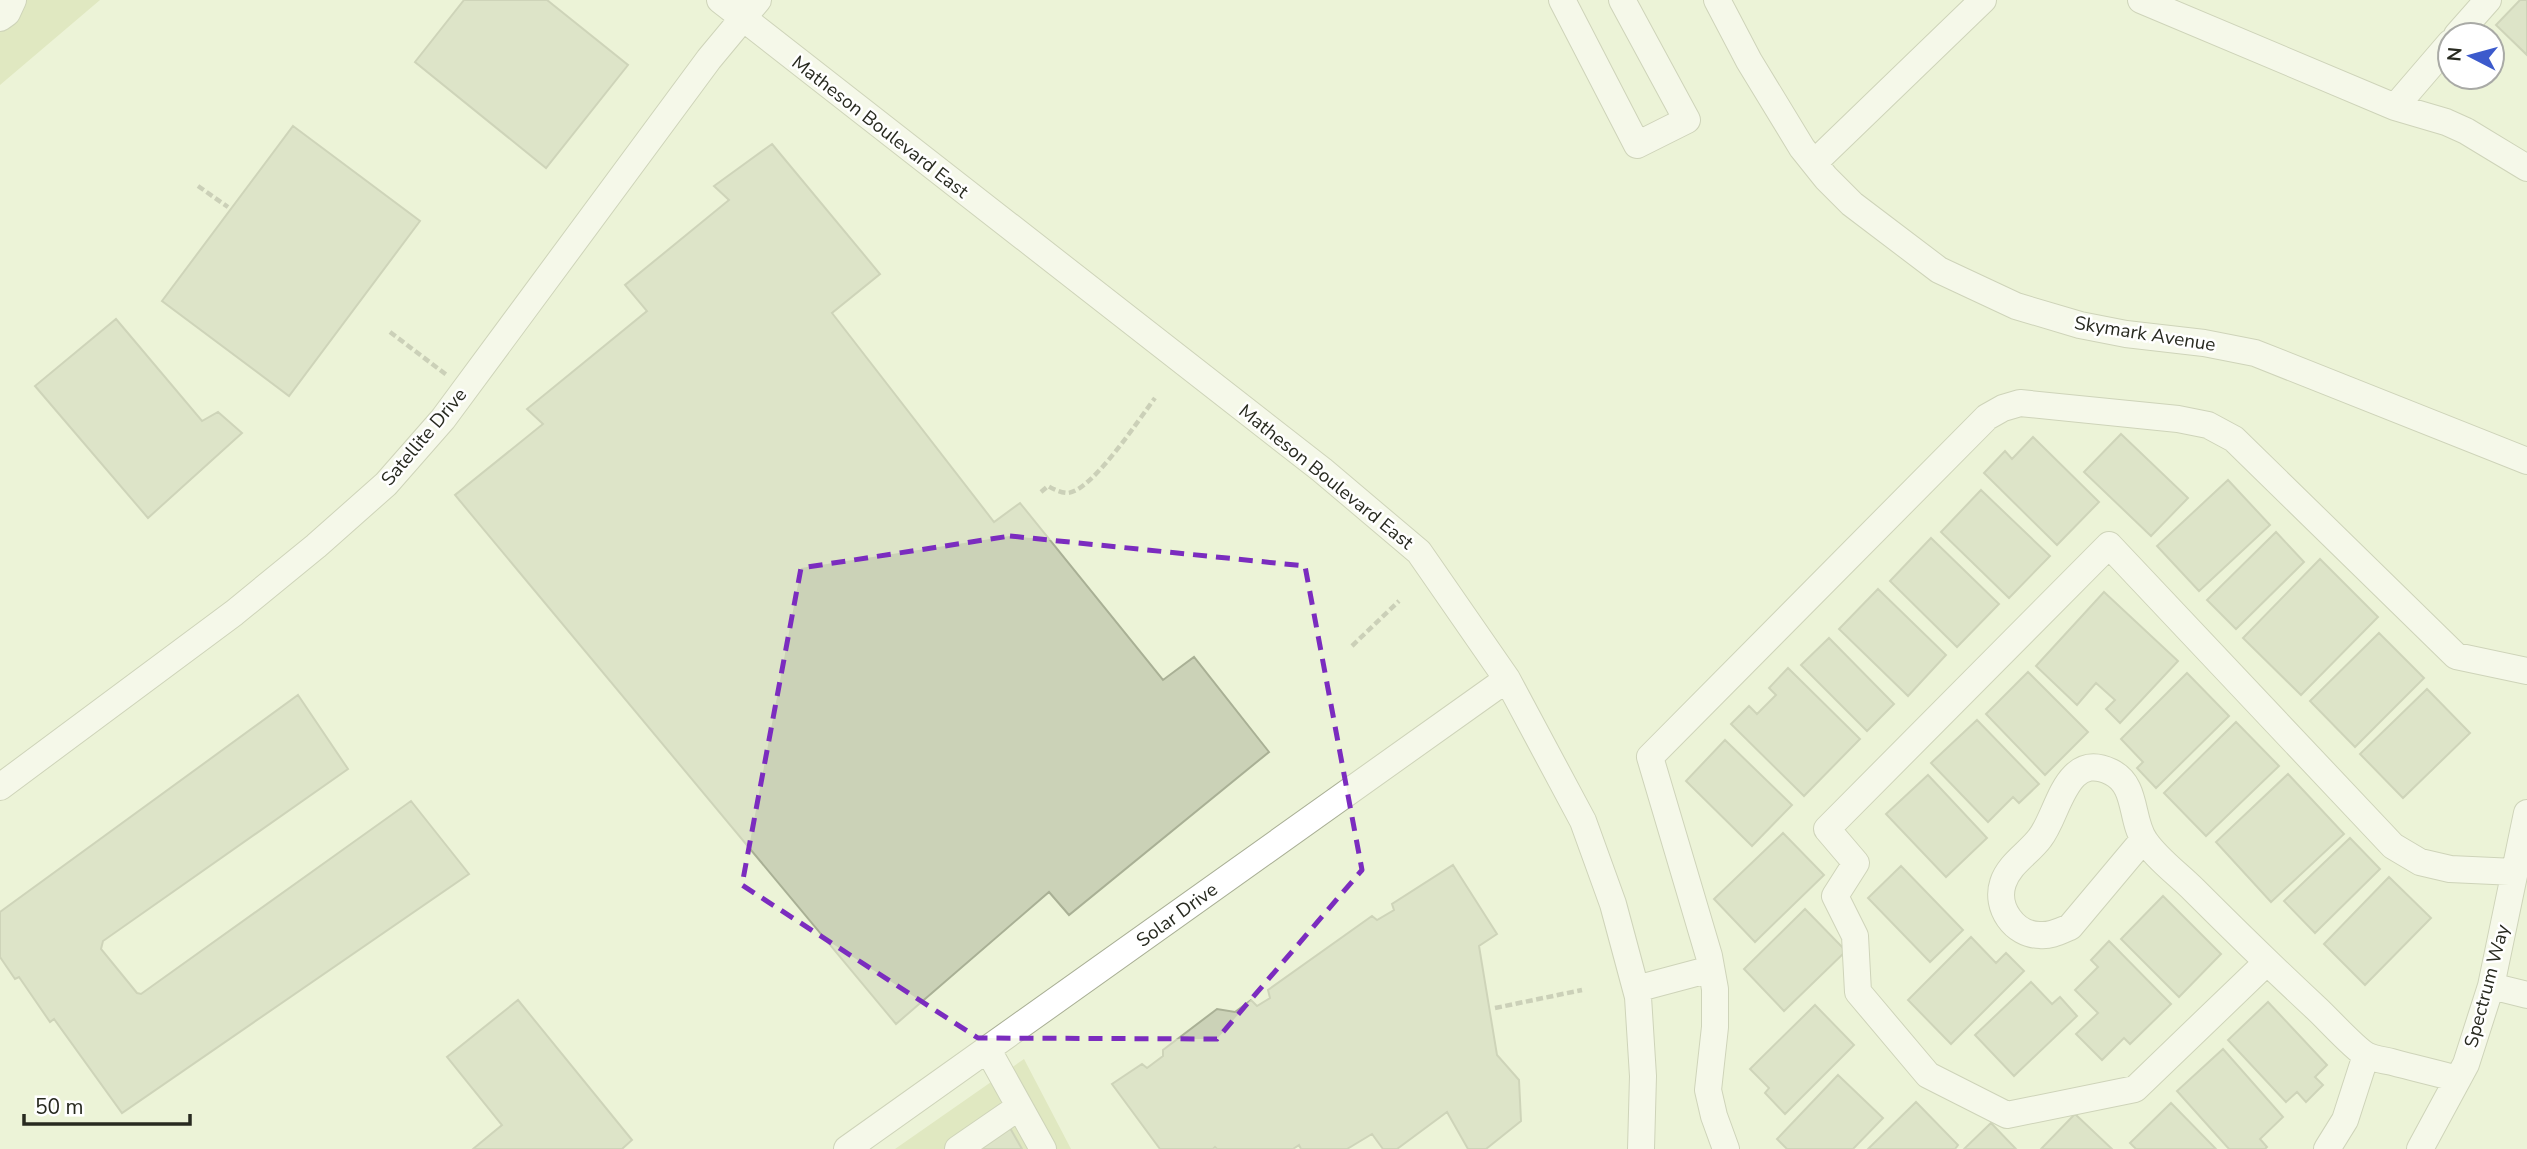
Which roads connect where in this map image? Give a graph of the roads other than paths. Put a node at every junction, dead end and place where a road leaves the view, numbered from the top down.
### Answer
1 (13, 0) edge
2 (720, 0) edge
3 (1562, 0) edge
4 (1622, 0) edge
5 (1717, 0) edge
6 (1983, 0) edge
7 (2141, 0) edge
8 (2488, 0) edge
9 (750, 10) edge
10 (0, 18) edge
11 (2469, 21) edge
12 (2436, 59) edge
13 (2395, 107) junction
14 (1814, 163) junction
15 (2527, 169) edge
16 (2527, 461) edge
17 (2527, 671) edge
18 (1507, 679) junction
19 (0, 786) edge
20 (2527, 813) edge
21 (2143, 840) junction
22 (2515, 872) junction
23 (2267, 962) junction
24 (1711, 969) junction
25 (2491, 986) junction
26 (1636, 989) junction
27 (2527, 995) edge
28 (988, 1050) junction
29 (2366, 1055) junction
30 (2458, 1079) junction
31 (1019, 1107) junction
32 (846, 1149) edge
33 (958, 1149) edge
34 (1042, 1149) edge
35 (1641, 1149) edge
36 (1726, 1149) edge
37 (2327, 1149) edge
38 (2420, 1149) edge

1 - 10 street
2 - 9 street, Matheson Boulevard East
3 - 4 street
5 - 14 street, Skymark Avenue
6 - 14 street
7 - 13 street
8 - 11 street
9 - 18 street, Matheson Boulevard East
9 - 19 street, Satellite Drive
12 - 13 street
13 - 15 street
14 - 16 street, Skymark Avenue
17 - 24 street
18 - 26 street, Matheson Boulevard East
18 - 28 street, Solar Drive
20 - 22 street, Spectrum Way
21 - 21 street
21 - 23 street
22 - 23 street
22 - 25 street, Spectrum Way
23 - 29 street
24 - 26 street
24 - 36 street
25 - 27 street
25 - 30 street, Spectrum Way
26 - 35 street, Matheson Boulevard East
28 - 31 street
28 - 32 street, Solar Drive
29 - 30 street
29 - 37 street
30 - 38 street, Spectrum Way
31 - 33 street
31 - 34 street

